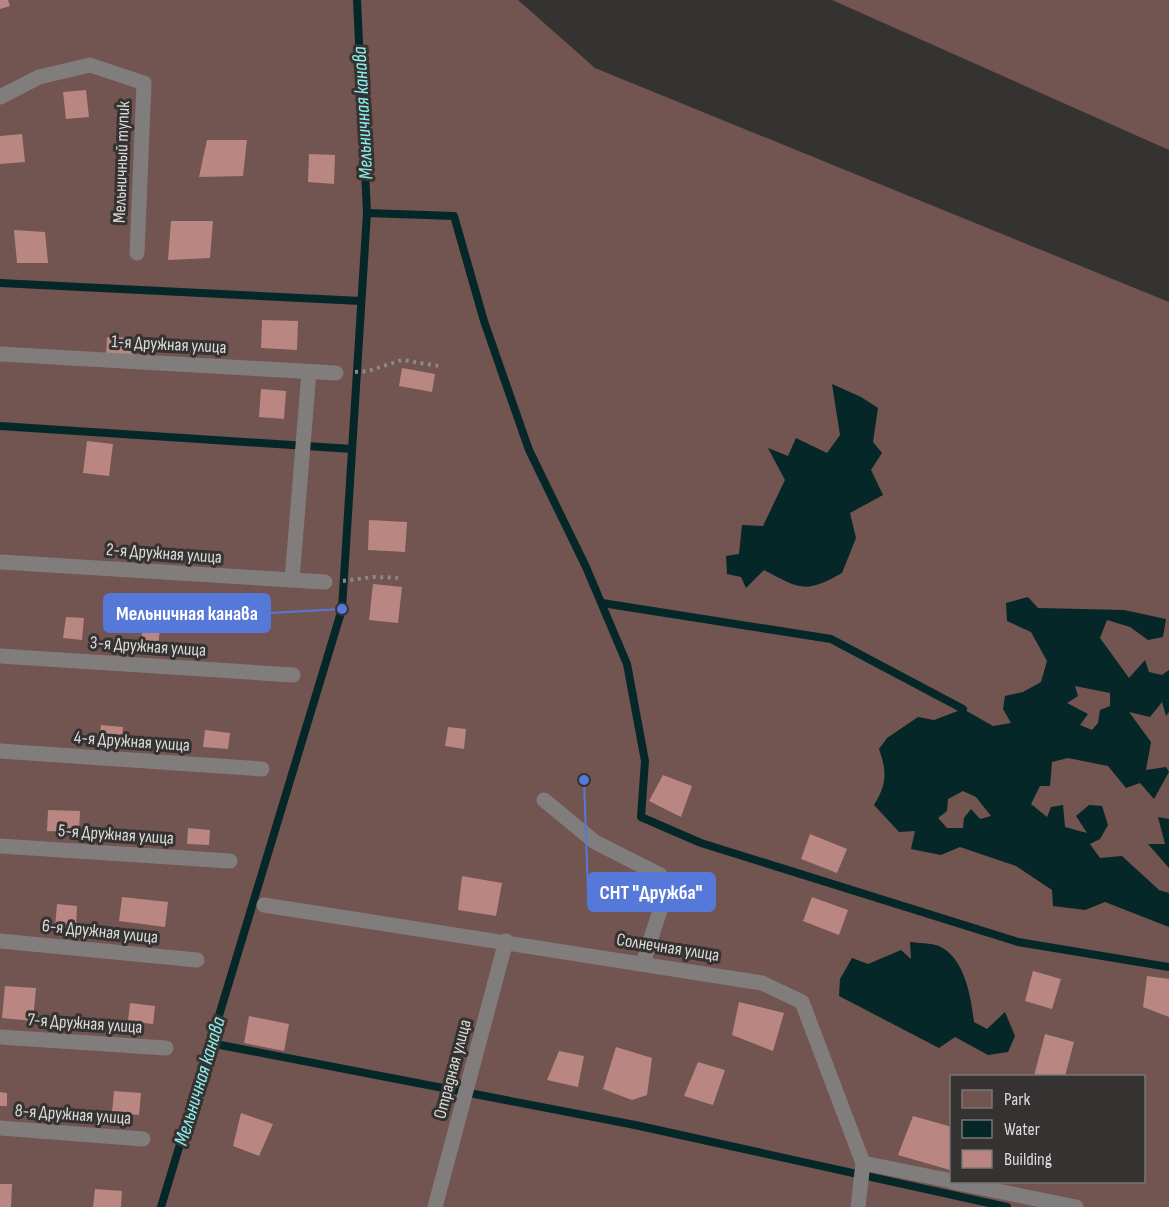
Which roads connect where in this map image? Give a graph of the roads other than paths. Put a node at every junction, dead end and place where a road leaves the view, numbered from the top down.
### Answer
1 (0, 97) edge
2 (137, 253) dead end
3 (0, 354) edge
4 (309, 372) junction
5 (336, 373) road end
6 (0, 562) edge
7 (292, 580) junction
8 (325, 582) road end
9 (0, 656) edge
10 (293, 675) dead end
11 (0, 751) edge
12 (262, 769) dead end
13 (544, 800) dead end
14 (0, 846) edge
15 (230, 861) dead end
16 (264, 905) dead end
17 (506, 940) junction
18 (0, 941) edge
19 (196, 960) dead end
20 (643, 963) junction
21 (0, 1037) edge
22 (166, 1048) dead end
23 (0, 1128) edge
24 (143, 1139) dead end
25 (863, 1163) junction
26 (950, 1181) edge
27 (962, 1183) edge
28 (435, 1207) edge
29 (858, 1207) edge
30 (1076, 1207) edge

1 - 2 lane, Мельничный тупик
3 - 4 lane, 1-я Дружная улица
4 - 5 lane, 1-я Дружная улица
4 - 7 lane
6 - 7 lane, 2-я Дружная улица
7 - 8 lane, 2-я Дружная улица
9 - 10 lane, 3-я Дружная улица
11 - 12 lane, 4-я Дружная улица
13 - 20 lane
14 - 15 lane, 5-я Дружная улица
16 - 17 lane, Солнечная улица
17 - 20 lane, Солнечная улица
17 - 28 lane, Отрадная улица
18 - 19 lane, 6-я Дружная улица
20 - 25 lane, Солнечная улица
21 - 22 lane, 7-я Дружная улица
23 - 24 lane, 8-я Дружная улица
25 - 26 lane
25 - 29 lane
27 - 30 lane

